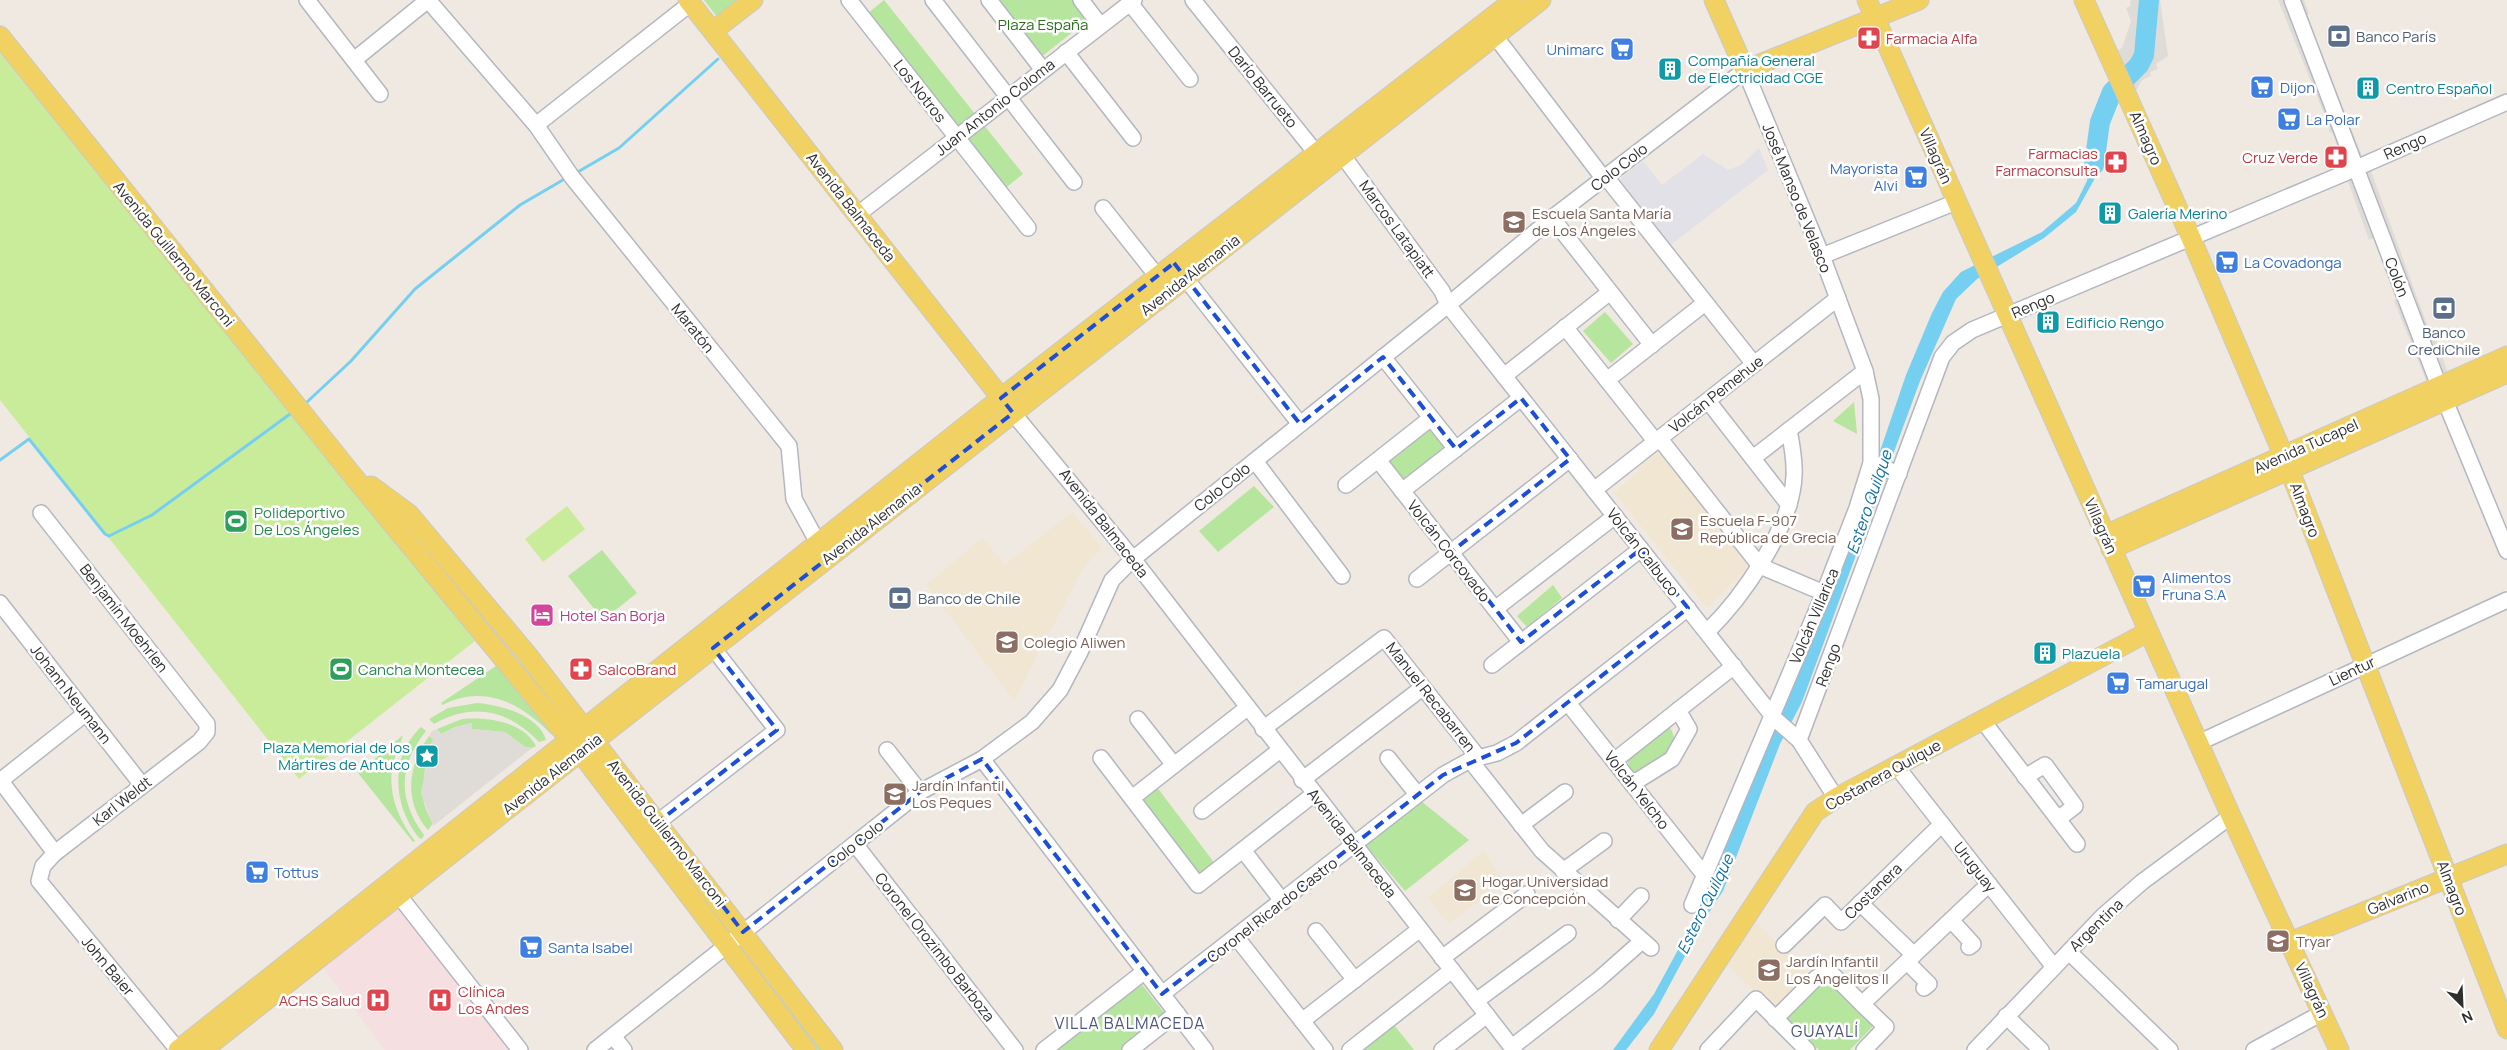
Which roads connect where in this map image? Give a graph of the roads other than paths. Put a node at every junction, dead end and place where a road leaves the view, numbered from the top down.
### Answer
1 (307, 0) edge
2 (428, 0) edge
3 (753, 0) edge
4 (849, 0) edge
5 (933, 0) edge
6 (989, 0) edge
7 (1081, 0) edge
8 (1194, 0) edge
9 (1514, 0) edge
10 (1541, 0) edge
11 (1714, 0) edge
12 (1867, 0) edge
13 (1919, 0) edge
14 (2084, 0) edge
15 (2292, 0) edge
16 (1132, 1) edge
17 (690, 2) edge
18 (1875, 18) junction
19 (1100, 25) junction
20 (713, 31) junction
21 (0, 36) edge
22 (1494, 36) junction
23 (1066, 52) junction
24 (354, 60) junction
25 (1043, 70) junction
26 (1745, 70) junction
27 (1190, 79) dead end
28 (380, 94) dead end
29 (1008, 97) junction
30 (2507, 102) edge
31 (536, 126) junction
32 (956, 137) junction
33 (1133, 138) dead end
34 (1316, 153) junction
35 (1342, 156) junction
36 (2356, 168) junction
37 (1605, 178) junction
38 (1074, 182) dead end
39 (1956, 202) junction
40 (1103, 208) dead end
41 (857, 215) junction
42 (1552, 218) junction
43 (1028, 228) dead end
44 (2191, 238) junction
45 (1822, 256) junction
46 (1174, 263) junction
47 (1157, 276) junction
48 (1186, 278) junction
49 (1610, 292) junction
50 (1838, 298) junction
51 (1705, 303) junction
52 (1448, 305) junction
53 (2006, 316) junction
54 (1565, 327) junction
55 (1652, 345) junction
56 (2507, 356) edge
57 (1383, 357) junction
58 (1754, 364) junction
59 (1865, 371) junction
60 (2507, 373) edge
61 (1504, 376) junction
62 (1607, 380) junction
63 (2442, 394) junction
64 (1001, 398) junction
65 (1521, 398) junction
66 (1872, 399) joint
67 (1708, 401) junction
68 (1013, 413) junction
69 (1431, 418) junction
70 (1300, 424) junction
71 (1789, 430) junction
72 (1658, 440) junction
73 (1456, 449) junction
74 (1753, 458) junction
75 (1570, 459) junction
76 (1378, 460) junction
77 (1255, 461) junction
78 (1872, 463) junction
79 (2287, 463) junction
80 (349, 471) junction
81 (1895, 472) junction
82 (1346, 485) dead end
83 (1594, 490) junction
84 (1402, 491) junction
85 (1789, 504) junction
86 (41, 513) dead end
87 (1614, 516) junction
88 (2108, 542) junction
89 (818, 543) junction
90 (1640, 549) junction
91 (2507, 551) edge
92 (1451, 552) junction
93 (1133, 559) junction
94 (1760, 566) junction
95 (1342, 576) dead end
96 (1417, 579) dead end
97 (468, 584) junction
98 (1824, 593) junction
99 (453, 596) junction
100 (2507, 600) edge
101 (0, 603) edge
102 (1688, 608) junction
103 (1496, 609) junction
104 (1707, 632) junction
105 (2148, 632) junction
106 (1521, 642) junction
107 (713, 648) junction
108 (526, 653) junction
109 (2366, 664) junction
110 (1492, 666) dead end
111 (1734, 666) junction
112 (510, 667) junction
113 (1422, 688) junction
114 (1568, 703) junction
115 (1247, 708) junction
116 (1678, 710) junction
117 (86, 713) junction
118 (1774, 717) junction
119 (1138, 719) dead end
120 (1983, 721) junction
121 (207, 724) joint
122 (1263, 729) junction
123 (590, 734) junction
124 (1795, 736) junction
125 (2198, 743) junction
126 (575, 746) junction
127 (887, 750) dead end
128 (1280, 750) junction
129 (1101, 758) dead end
130 (1388, 758) dead end
131 (982, 759) junction
132 (1474, 759) junction
133 (1614, 761) junction
134 (1174, 765) junction
135 (1897, 767) junction
136 (2025, 776) junction
137 (0, 780) edge
138 (1302, 780) junction
139 (1632, 784) junction
140 (142, 785) junction
141 (920, 792) junction
142 (1565, 792) dead end
143 (1314, 794) junction
144 (1417, 794) junction
145 (1132, 798) junction
146 (1836, 798) junction
147 (1202, 811) dead end
148 (2231, 816) junction
149 (2058, 819) junction
150 (658, 822) junction
151 (1942, 824) junction
152 (1521, 825) junction
153 (1604, 841) dead end
154 (855, 844) junction
155 (2078, 844) dead end
156 (1354, 845) junction
157 (1243, 850) junction
158 (55, 852) junction
159 (2507, 854) edge
160 (1563, 872) junction
161 (1706, 877) junction
162 (2448, 877) junction
163 (39, 881) joint
164 (1989, 884) junction
165 (393, 889) junction
166 (1528, 894) dead end
167 (1641, 896) dead end
168 (1283, 902) junction
169 (1860, 903) junction
170 (1692, 905) dead end
171 (1618, 920) junction
172 (1951, 920) junction
173 (1420, 929) junction
174 (1316, 931) dead end
175 (743, 932) junction
176 (1568, 932) dead end
177 (1237, 938) junction
178 (2290, 942) junction
179 (1784, 945) dead end
180 (726, 946) junction
181 (1969, 947) dead end
182 (2069, 952) junction
183 (1911, 958) junction
184 (1447, 964) junction
185 (2054, 967) junction
186 (1145, 971) junction
187 (1355, 980) junction
188 (1924, 988) dead end
189 (1162, 994) junction
190 (1476, 1001) junction
191 (1862, 1004) junction
192 (1177, 1013) junction
193 (2322, 1013) junction
194 (1487, 1015) junction
195 (2006, 1016) junction
196 (1776, 1018) junction
197 (1302, 1021) junction
198 (2507, 1029) edge
199 (613, 1036) junction
200 (1513, 1048) edge
201 (178, 1050) edge
202 (203, 1050) edge
203 (520, 1050) edge
204 (595, 1050) edge
205 (624, 1050) edge
206 (806, 1050) edge
207 (833, 1050) edge
208 (1015, 1050) edge
209 (1044, 1050) edge
210 (1130, 1050) edge
211 (1206, 1050) edge
212 (1325, 1050) edge
213 (1350, 1050) edge
214 (1442, 1050) edge
215 (1660, 1050) edge
216 (1708, 1050) edge
217 (1807, 1050) edge
218 (1864, 1050) edge
219 (1975, 1050) edge
220 (2041, 1050) edge
221 (2170, 1050) edge
222 (2254, 1050) edge
223 (2339, 1050) edge

1 - 24 street
2 - 24 street
2 - 31 street, Maratón
3 - 20 main road
4 - 32 street, Los Notros
5 - 29 street
6 - 25 street
7 - 19 street
8 - 34 street, Darío Barrueto
9 - 34 main road, Avenida Alemania
10 - 22 main road, Avenida Alemania
11 - 26 main road, José Manso de Velasco
12 - 18 main road, Villagrán
13 - 18 main road, Colo Colo
14 - 44 main road, Almagro
15 - 36 street, Colón
16 - 19 street, Juan Antonio Coloma
16 - 27 street
17 - 20 main road, Avenida Balmaceda
17 - 31 street
18 - 26 main road, Colo Colo
18 - 39 main road, Villagrán
19 - 23 street, Juan Antonio Coloma
20 - 41 main road, Avenida Balmaceda
21 - 80 main road, Avenida Guillermo Marconi
22 - 35 main road, Avenida Alemania
22 - 37 street
23 - 25 street, Juan Antonio Coloma
23 - 33 street
24 - 28 street
25 - 29 street, Juan Antonio Coloma
26 - 37 street, Colo Colo
26 - 45 street, José Manso de Velasco
29 - 32 street, Juan Antonio Coloma
29 - 38 street
30 - 36 street, Rengo
31 - 89 street, Maratón
32 - 41 street, Juan Antonio Coloma
32 - 43 street, Los Notros
34 - 35 street
34 - 46 main road, Avenida Alemania
35 - 48 main road, Avenida Alemania
35 - 52 street, Marcos Latapiatt
36 - 44 street, Rengo
36 - 63 street, Colón
37 - 42 street, Colo Colo
37 - 51 street
39 - 45 street
39 - 53 main road, Villagrán
40 - 47 street
41 - 64 main road, Avenida Balmaceda
42 - 49 street
42 - 52 street, Colo Colo
44 - 53 street, Rengo
44 - 79 main road, Almagro
45 - 50 street, José Manso de Velasco
46 - 47 main road, Avenida Alemania
46 - 48 street
47 - 64 main road, Avenida Alemania
48 - 68 main road, Avenida Alemania
48 - 70 street
49 - 54 street
49 - 55 street
50 - 58 street, Volcán Pemehue
50 - 59 street, José Manso de Velasco
51 - 55 street
51 - 58 street
52 - 57 street, Colo Colo
52 - 61 street, Volcán Calbuco
53 - 81 street, Rengo
53 - 88 main road, Villagrán
54 - 61 street
54 - 62 street
55 - 62 street
56 - 63 main road, Avenida Tucapel
57 - 69 street
57 - 70 street, Colo Colo
58 - 67 street, Volcán Pemehue
59 - 66 street, José Manso de Velasco
59 - 71 street
60 - 63 main road, Avenida Tucapel
61 - 65 street, Volcán Calbuco
62 - 72 street
63 - 79 main road, Avenida Tucapel
63 - 91 street, Colón
64 - 68 main road, Avenida Balmaceda
64 - 89 main road, Avenida Alemania
65 - 73 street
65 - 75 street, Volcán Calbuco
66 - 78 street, Volcán Villarica
67 - 72 street, Volcán Pemehue
67 - 74 street
68 - 93 street, Avenida Balmaceda
68 - 107 main road, Avenida Alemania
69 - 73 street
69 - 76 street
70 - 77 street, Colo Colo
71 - 74 street
71 - 85 street
72 - 83 street, Volcán Pemehue
72 - 94 street
73 - 84 street
74 - 85 street
75 - 83 street, Volcán Calbuco
75 - 92 street
76 - 82 street
76 - 84 street, Volcán Corcovado
77 - 93 street, Colo Colo
77 - 95 street
78 - 81 street
78 - 98 street, Volcán Villarica
79 - 88 main road, Avenida Tucapel
79 - 109 main road, Almagro
80 - 97 main road, Avenida Guillermo Marconi
80 - 99 main road, Avenida Guillermo Marconi
81 - 124 street, Rengo
83 - 87 street, Volcán Calbuco
84 - 92 street, Volcán Corcovado
85 - 94 street
86 - 121 street, Benjamín Moehrlen
87 - 90 street, Volcán Calbuco
87 - 103 street
88 - 105 main road, Villagrán
89 - 123 main road, Avenida Alemania
90 - 102 street, Volcán Calbuco
90 - 106 street
92 - 96 street
92 - 103 street, Volcán Corcovado
93 - 115 street, Avenida Balmaceda
93 - 131 street, Colo Colo
94 - 98 street
94 - 104 street
97 - 99 main road
97 - 108 main road, Avenida Guillermo Marconi
98 - 118 street, Volcán Villarica
99 - 112 main road, Avenida Guillermo Marconi
100 - 109 street, Lientur
101 - 117 street, Johann Neumann
102 - 104 street, Volcán Calbuco
102 - 114 street, Coronel Ricardo Castro
103 - 106 street, Volcán Corcovado
104 - 111 street, Volcán Calbuco
105 - 120 main road, Costanera Quilque
105 - 125 main road, Villagrán
106 - 110 street
107 - 123 main road, Avenida Alemania
107 - 150 street
108 - 112 main road
108 - 123 main road, Avenida Guillermo Marconi
109 - 125 street, Lientur
109 - 162 main road, Almagro
111 - 116 street
111 - 118 street, Volcán Calbuco
112 - 126 main road, Avenida Guillermo Marconi
113 - 122 street, Manuel Recabarren
113 - 132 street, Manuel Recabarren
113 - 138 street
114 - 132 street, Coronel Ricardo Castro
114 - 133 street, Volcán Yelcho
115 - 122 street, Avenida Balmaceda
115 - 134 street
116 - 133 street
116 - 139 street
117 - 137 street
117 - 140 street, Johann Neumann
118 - 124 street, Volcán Calbuco
118 - 161 street, Volcán Villarica
119 - 134 street
120 - 135 main road, Costanera Quilque
120 - 136 street
121 - 140 street, Karl Weldt
122 - 128 street, Avenida Balmaceda
123 - 126 main road, Avenida Alemania
123 - 150 main road, Avenida Guillermo Marconi
124 - 146 street, Volcán Calbuco
125 - 148 main road, Villagrán
126 - 165 main road, Avenida Alemania
126 - 180 main road, Avenida Guillermo Marconi
127 - 141 street
128 - 138 street, Avenida Balmaceda
128 - 147 street
129 - 145 street
130 - 144 street
131 - 141 street, Colo Colo
131 - 186 street
132 - 144 street, Coronel Ricardo Castro
132 - 152 street, Manuel Recabarren
133 - 139 street, Volcán Yelcho
134 - 145 street
135 - 146 main road, Costanera Quilque
135 - 151 street, Uruguay
136 - 149 street
136 - 149 street
137 - 158 street
138 - 143 street, Avenida Balmaceda
139 - 161 street, Volcán Yelcho
140 - 158 street, Karl Weldt
141 - 154 street, Colo Colo
142 - 152 street
143 - 156 street, Avenida Balmaceda
143 - 157 street
144 - 156 street, Coronel Ricardo Castro
145 - 157 street
146 - 215 main road, Costanera Quilque
148 - 178 main road, Villagrán
148 - 182 street, Argentina
149 - 155 street
150 - 175 main road, Avenida Guillermo Marconi
151 - 164 street, Uruguay
151 - 169 street, Costanera
152 - 160 street, Manuel Recabarren
153 - 160 street
154 - 175 street, Colo Colo
154 - 208 street, Coronel Orozimbo Barboza
156 - 168 street, Coronel Ricardo Castro
156 - 173 street, Avenida Balmaceda
157 - 168 street
158 - 163 street, Karl Weldt
159 - 162 main road, Galvarino
160 - 171 street, Manuel Recabarren
161 - 170 street, Volcán Villarica
162 - 178 main road, Galvarino
162 - 198 main road, Almagro
163 - 201 street, John Baier
164 - 172 street
164 - 185 street, Uruguay
165 - 201 main road, Avenida Alemania
165 - 202 main road, Avenida Alemania
165 - 203 street
166 - 184 street
167 - 171 street
168 - 177 street, Coronel Ricardo Castro
169 - 179 street, Costanera
169 - 183 street
171 - 200 street, Manuel Recabarren
172 - 181 street
172 - 183 street
173 - 184 street, Avenida Balmaceda
173 - 187 street
174 - 187 street
175 - 180 street, Colo Colo
175 - 207 main road, Avenida Guillermo Marconi
176 - 190 street
177 - 189 street, Coronel Ricardo Castro
177 - 197 street
178 - 193 main road, Villagrán
180 - 199 street, Colo Colo
180 - 206 main road, Avenida Guillermo Marconi
182 - 185 street, Argentina
182 - 221 street
183 - 188 street
183 - 191 street
184 - 190 street, Avenida Balmaceda
184 - 213 street
185 - 195 street, Argentina
186 - 189 street
186 - 209 street
187 - 197 street
189 - 192 street
190 - 194 street, Avenida Balmaceda
191 - 196 street
191 - 218 street
192 - 210 street
192 - 211 street
193 - 222 street
193 - 223 main road, Villagrán
194 - 200 street, Avenida Balmaceda
194 - 214 street
195 - 219 street, Argentina
195 - 220 street
196 - 216 street
196 - 217 street
197 - 212 street
199 - 204 street, Colo Colo
199 - 205 street

